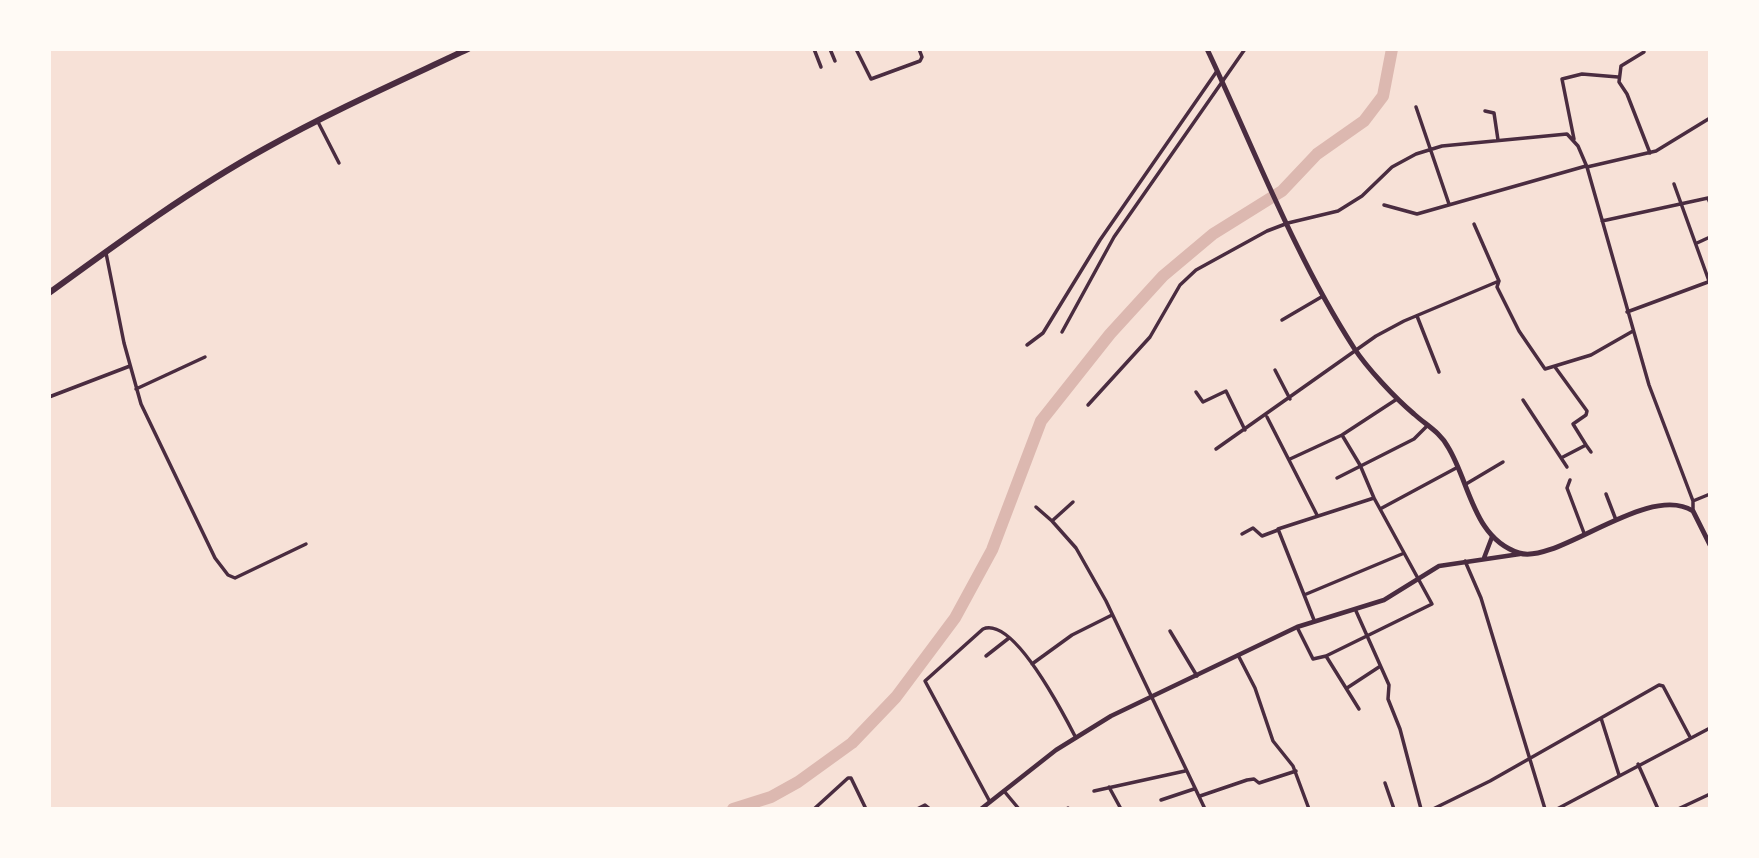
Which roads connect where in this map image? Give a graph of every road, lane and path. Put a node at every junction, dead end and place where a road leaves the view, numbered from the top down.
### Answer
1 (467, 49) edge
2 (814, 49) edge
3 (830, 49) edge
4 (856, 49) edge
5 (919, 49) edge
6 (1207, 49) edge
7 (1245, 49) edge
8 (1644, 52) dead end
9 (835, 61) dead end
10 (821, 66) dead end
11 (1217, 71) junction
12 (1619, 76) junction
13 (1222, 80) junction
14 (1416, 107) dead end
15 (1485, 111) dead end
16 (1710, 118) edge
17 (317, 120) junction
18 (1498, 140) junction
19 (1574, 141) junction
20 (1432, 149) junction
21 (1650, 153) junction
22 (339, 163) dead end
23 (1587, 166) junction
24 (1674, 184) dead end
25 (1710, 203) edge
26 (1449, 204) junction
27 (1384, 205) dead end
28 (1681, 206) junction
29 (1602, 219) junction
30 (1474, 224) dead end
31 (1289, 225) junction
32 (1710, 237) edge
33 (1696, 243) junction
34 (106, 251) junction
35 (1499, 281) junction
36 (1709, 281) edge
37 (49, 293) edge
38 (1323, 296) junction
39 (1627, 312) junction
40 (1418, 316) junction
41 (1282, 320) dead end
42 (1062, 331) dead end
43 (1633, 331) junction
44 (1027, 345) dead end
45 (1355, 350) junction
46 (205, 358) dead end
47 (130, 366) junction
48 (1555, 367) junction
49 (1275, 370) dead end
50 (1439, 372) dead end
51 (136, 389) junction
52 (1196, 392) dead end
53 (49, 397) edge
54 (1399, 398) junction
55 (1290, 399) junction
56 (1523, 400) dead end
57 (1088, 405) dead end
58 (1267, 416) junction
59 (1428, 425) junction
60 (1245, 430) junction
61 (1342, 435) junction
62 (1586, 445) junction
63 (1216, 449) dead end
64 (1591, 452) dead end
65 (1562, 458) junction
66 (1290, 459) junction
67 (1503, 462) dead end
68 (1360, 465) junction
69 (1458, 467) junction
70 (1567, 467) dead end
71 (1337, 478) dead end
72 (1570, 480) dead end
73 (1466, 484) junction
74 (1606, 494) dead end
75 (1710, 494) edge
76 (1374, 498) junction
77 (1693, 501) junction
78 (1073, 502) dead end
79 (1036, 507) dead end
80 (1380, 509) junction
81 (1693, 511) junction
82 (1317, 515) junction
83 (1616, 520) junction
84 (1052, 521) junction
85 (1278, 530) junction
86 (1584, 533) junction
87 (1242, 534) dead end
88 (1492, 537) junction
89 (306, 544) dead end
90 (1710, 545) edge
91 (1402, 554) junction
92 (1521, 554) junction
93 (1484, 558) junction
94 (1465, 560) junction
95 (1417, 579) junction
96 (1304, 595) junction
97 (1356, 611) junction
98 (1112, 615) junction
99 (1314, 620) junction
100 (1297, 627) junction
101 (1170, 631) dead end
102 (1367, 636) junction
103 (1009, 638) junction
104 (1238, 655) junction
105 (986, 656) dead end
106 (1326, 656) junction
107 (1032, 664) junction
108 (1379, 667) junction
109 (1197, 676) junction
110 (1347, 688) junction
111 (1150, 696) junction
112 (1359, 709) dead end
113 (1601, 718) junction
114 (1710, 728) edge
115 (1690, 737) junction
116 (1076, 738) junction
117 (1529, 758) junction
118 (1638, 764) junction
119 (1185, 771) junction
120 (1296, 771) junction
121 (1619, 775) junction
122 (1385, 783) dead end
123 (1109, 787) junction
124 (1194, 789) junction
125 (1004, 791) junction
126 (1094, 791) dead end
127 (1710, 794) edge
128 (1199, 797) junction
129 (1161, 800) dead end
130 (990, 802) junction
131 (1687, 807) edge
132 (814, 809) edge
133 (866, 809) edge
134 (917, 809) edge
135 (930, 809) edge
136 (981, 809) edge
137 (1019, 809) edge
138 (1121, 809) edge
139 (1205, 809) edge
140 (1309, 809) edge
141 (1394, 809) edge
142 (1421, 809) edge
143 (1433, 809) edge
144 (1545, 809) edge
145 (1557, 809) edge
146 (1658, 809) edge
147 (1678, 809) edge

1 - 17 main road
2 - 10 street
3 - 9 street
4 - 5 street
6 - 11 main road
7 - 13 street
8 - 12 street
11 - 13 main road
11 - 44 street
12 - 19 street
12 - 21 street
13 - 31 main road
13 - 42 street
14 - 20 street
15 - 18 street
16 - 21 street
17 - 22 street
17 - 34 main road
18 - 19 street
18 - 20 street
19 - 23 street
20 - 26 street
20 - 31 street
21 - 23 street
23 - 26 street
23 - 29 street
24 - 28 street
25 - 28 street
26 - 27 street
28 - 29 street
28 - 33 street
29 - 39 street
30 - 35 street
31 - 38 main road
31 - 57 street
32 - 33 street
33 - 36 street
34 - 37 main road
34 - 47 street
35 - 40 street
35 - 48 street
36 - 39 street
38 - 41 street
38 - 45 main road
39 - 43 street
40 - 45 street
40 - 50 street
43 - 48 street
43 - 77 street
45 - 54 main road
45 - 55 street
46 - 51 street
47 - 51 street
47 - 53 street
48 - 62 street
49 - 55 street
51 - 89 street
52 - 60 street
54 - 59 main road
54 - 61 street
55 - 58 street
56 - 65 street
58 - 60 street
58 - 66 street
59 - 68 street
59 - 69 main road
60 - 63 street
61 - 66 street
61 - 68 street
62 - 64 street
62 - 65 street
65 - 70 street
66 - 82 street
67 - 73 street
68 - 71 street
68 - 76 street
69 - 73 main road
69 - 80 street
72 - 86 street
73 - 88 main road
74 - 83 street
75 - 77 street
76 - 80 street
76 - 82 street
77 - 81 street
78 - 84 street
79 - 84 street
80 - 91 street
81 - 83 main road
81 - 90 main road
82 - 85 street
83 - 86 main road
84 - 98 street
85 - 87 street
85 - 96 street
86 - 92 main road
88 - 92 main road
88 - 93 street
91 - 95 street
91 - 96 street
92 - 93 street
93 - 94 street
94 - 95 street
94 - 117 street
95 - 97 street
95 - 102 street
96 - 99 street
97 - 99 street
97 - 102 street
98 - 107 street
98 - 111 street
99 - 100 street
100 - 104 street
100 - 106 street
101 - 109 street
102 - 106 street
102 - 108 street
103 - 105 street
103 - 107 street
103 - 130 street
104 - 109 street
104 - 120 street
106 - 110 street
107 - 116 street
108 - 110 street
108 - 142 street
109 - 111 street
110 - 112 street
111 - 116 street
111 - 119 street
113 - 115 street
113 - 117 street
113 - 121 street
114 - 115 street
115 - 118 street
116 - 125 street
117 - 143 street
117 - 144 street
118 - 121 street
118 - 146 street
119 - 123 street
119 - 124 street
120 - 128 street
120 - 140 street
121 - 145 street
122 - 141 street
123 - 126 street
123 - 138 street
124 - 128 street
124 - 129 street
125 - 130 street
125 - 137 street
127 - 131 street
128 - 139 street
130 - 136 street
131 - 147 street
132 - 133 street
134 - 135 street

